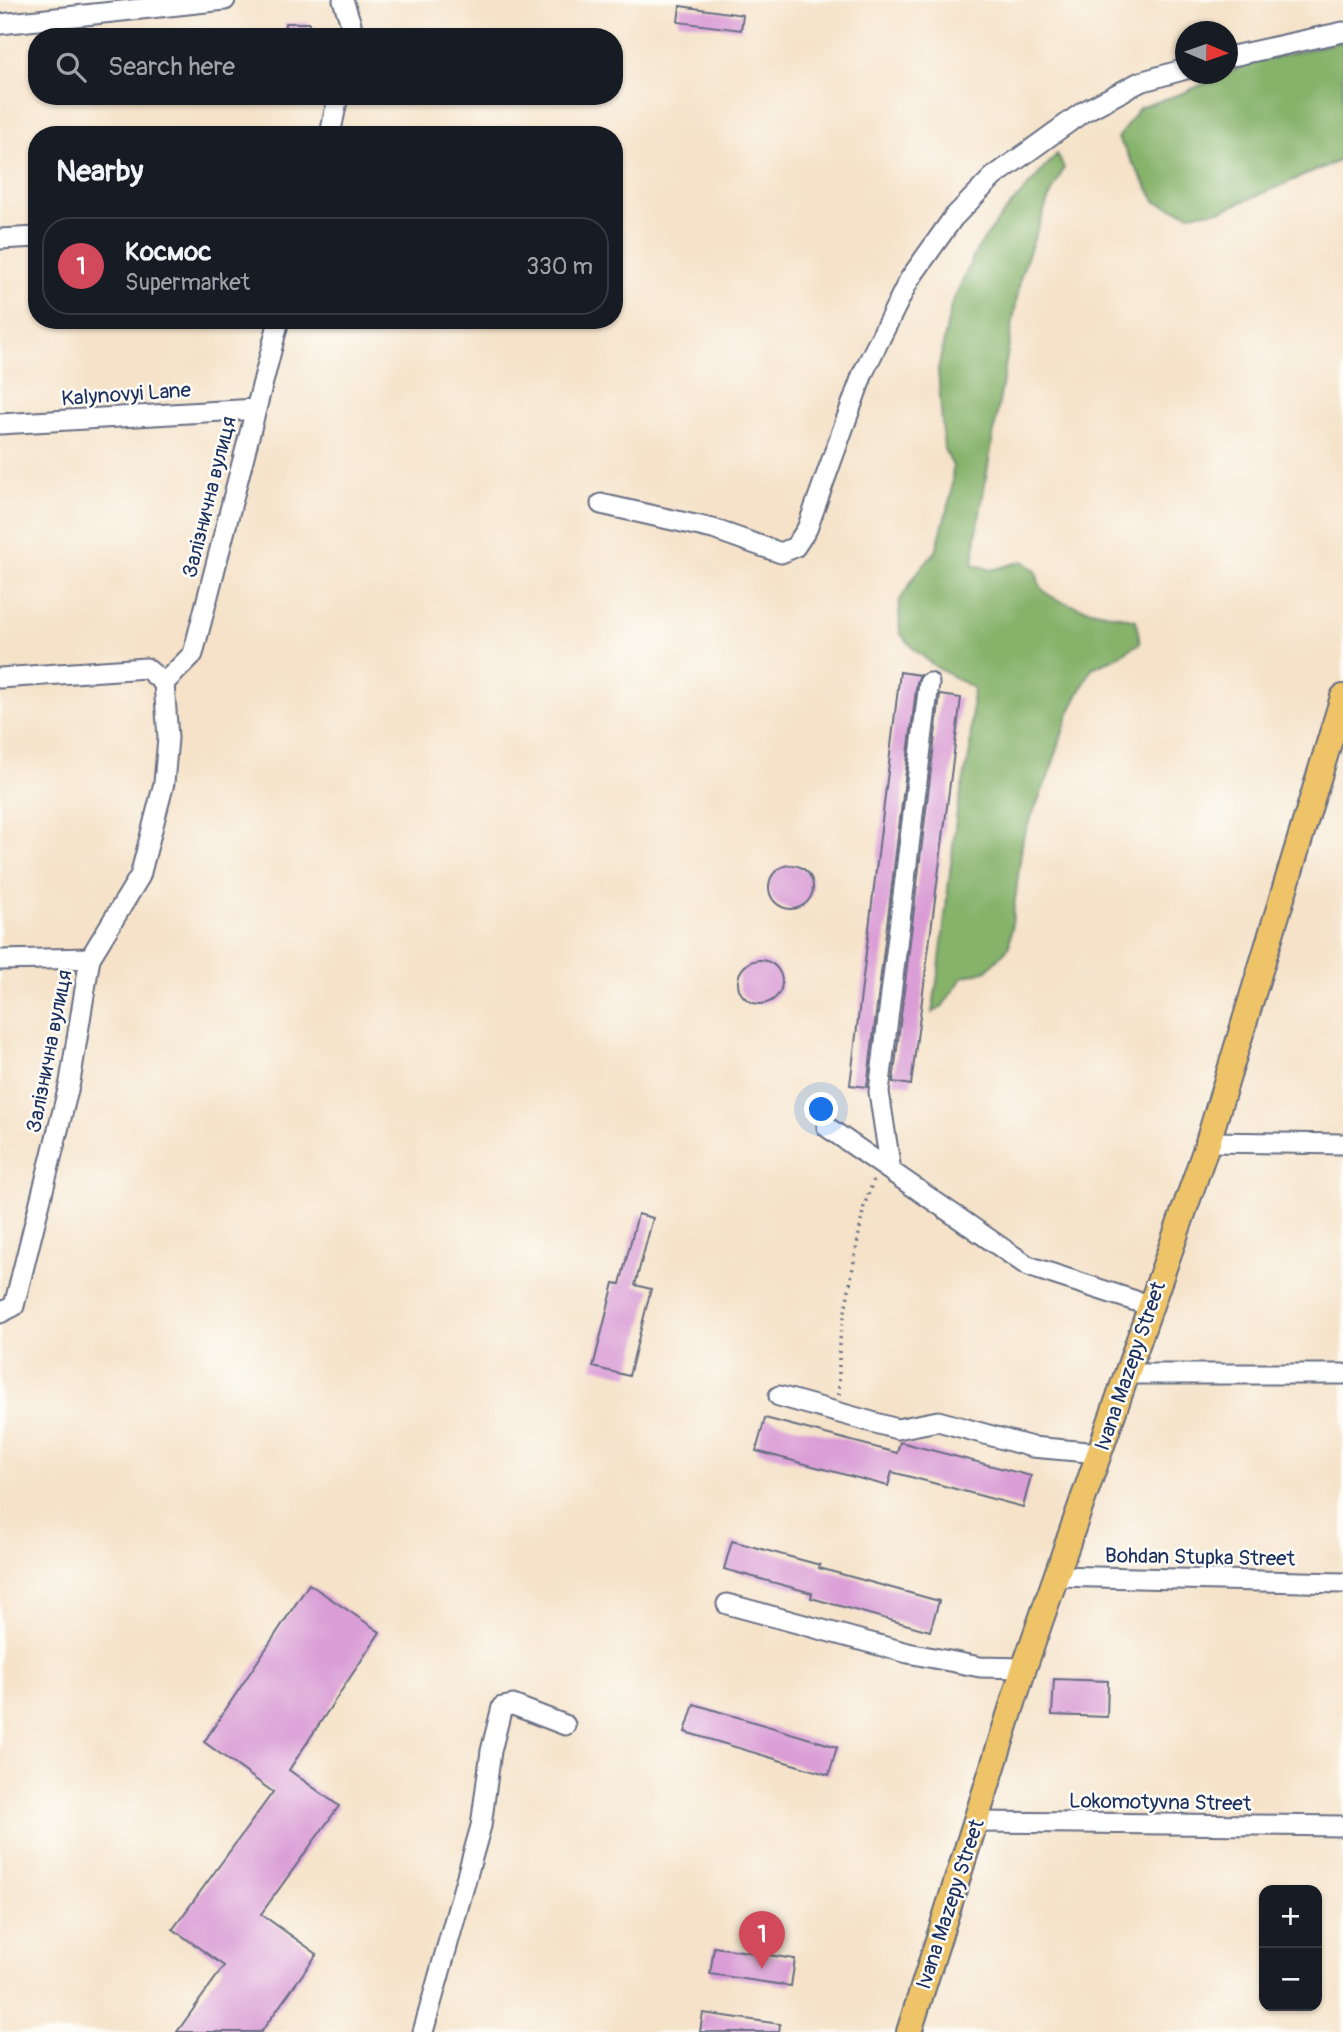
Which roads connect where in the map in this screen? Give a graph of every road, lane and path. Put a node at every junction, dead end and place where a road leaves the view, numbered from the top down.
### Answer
1 (225, 0) edge
2 (343, 0) edge
3 (0, 24) edge
4 (350, 28) edge
5 (1343, 32) edge
6 (1238, 55) edge
7 (1175, 72) edge
8 (336, 105) edge
9 (332, 126) edge
10 (28, 237) edge
11 (0, 239) edge
12 (277, 329) edge
13 (256, 409) junction
14 (0, 424) edge
15 (601, 504) dead end
16 (0, 678) edge
17 (164, 683) junction
18 (929, 683) dead end
19 (1341, 709) edge
20 (90, 958) junction
21 (0, 960) edge
22 (827, 1127) dead end
23 (1208, 1142) junction
24 (1343, 1144) edge
25 (885, 1168) junction
26 (1151, 1306) junction
27 (0, 1313) edge
28 (1127, 1374) junction
29 (1343, 1374) edge
30 (779, 1396) dead end
31 (839, 1413) junction
32 (1099, 1454) junction
33 (1055, 1576) junction
34 (1343, 1583) edge
35 (727, 1604) dead end
36 (1024, 1668) junction
37 (565, 1726) dead end
38 (976, 1822) junction
39 (1343, 1826) edge
40 (423, 2032) edge
41 (909, 2032) edge

1 - 3 street
2 - 4 street
5 - 6 street
7 - 15 street
8 - 9 street
10 - 11 street
12 - 13 street, Залізнична вулиця
13 - 14 street, Kalynovyi Lane
13 - 17 street, Залізнична вулиця
16 - 17 street
17 - 20 street, Залізнична вулиця
18 - 25 street
19 - 23 main road, Ivana Mazepy Street
20 - 21 street
20 - 27 street, Залізнична вулиця
22 - 25 street
23 - 24 street
23 - 26 main road, Ivana Mazepy Street
25 - 26 street
25 - 31 path
26 - 28 main road, Ivana Mazepy Street
28 - 29 street
28 - 32 main road, Ivana Mazepy Street
30 - 31 street
31 - 32 street
32 - 33 main road, Ivana Mazepy Street
33 - 34 street, Bohdan Stupka Street
33 - 36 main road, Ivana Mazepy Street
35 - 36 street
36 - 38 main road, Ivana Mazepy Street
37 - 40 street
38 - 39 street, Lokomotyvna Street
38 - 41 main road, Ivana Mazepy Street

